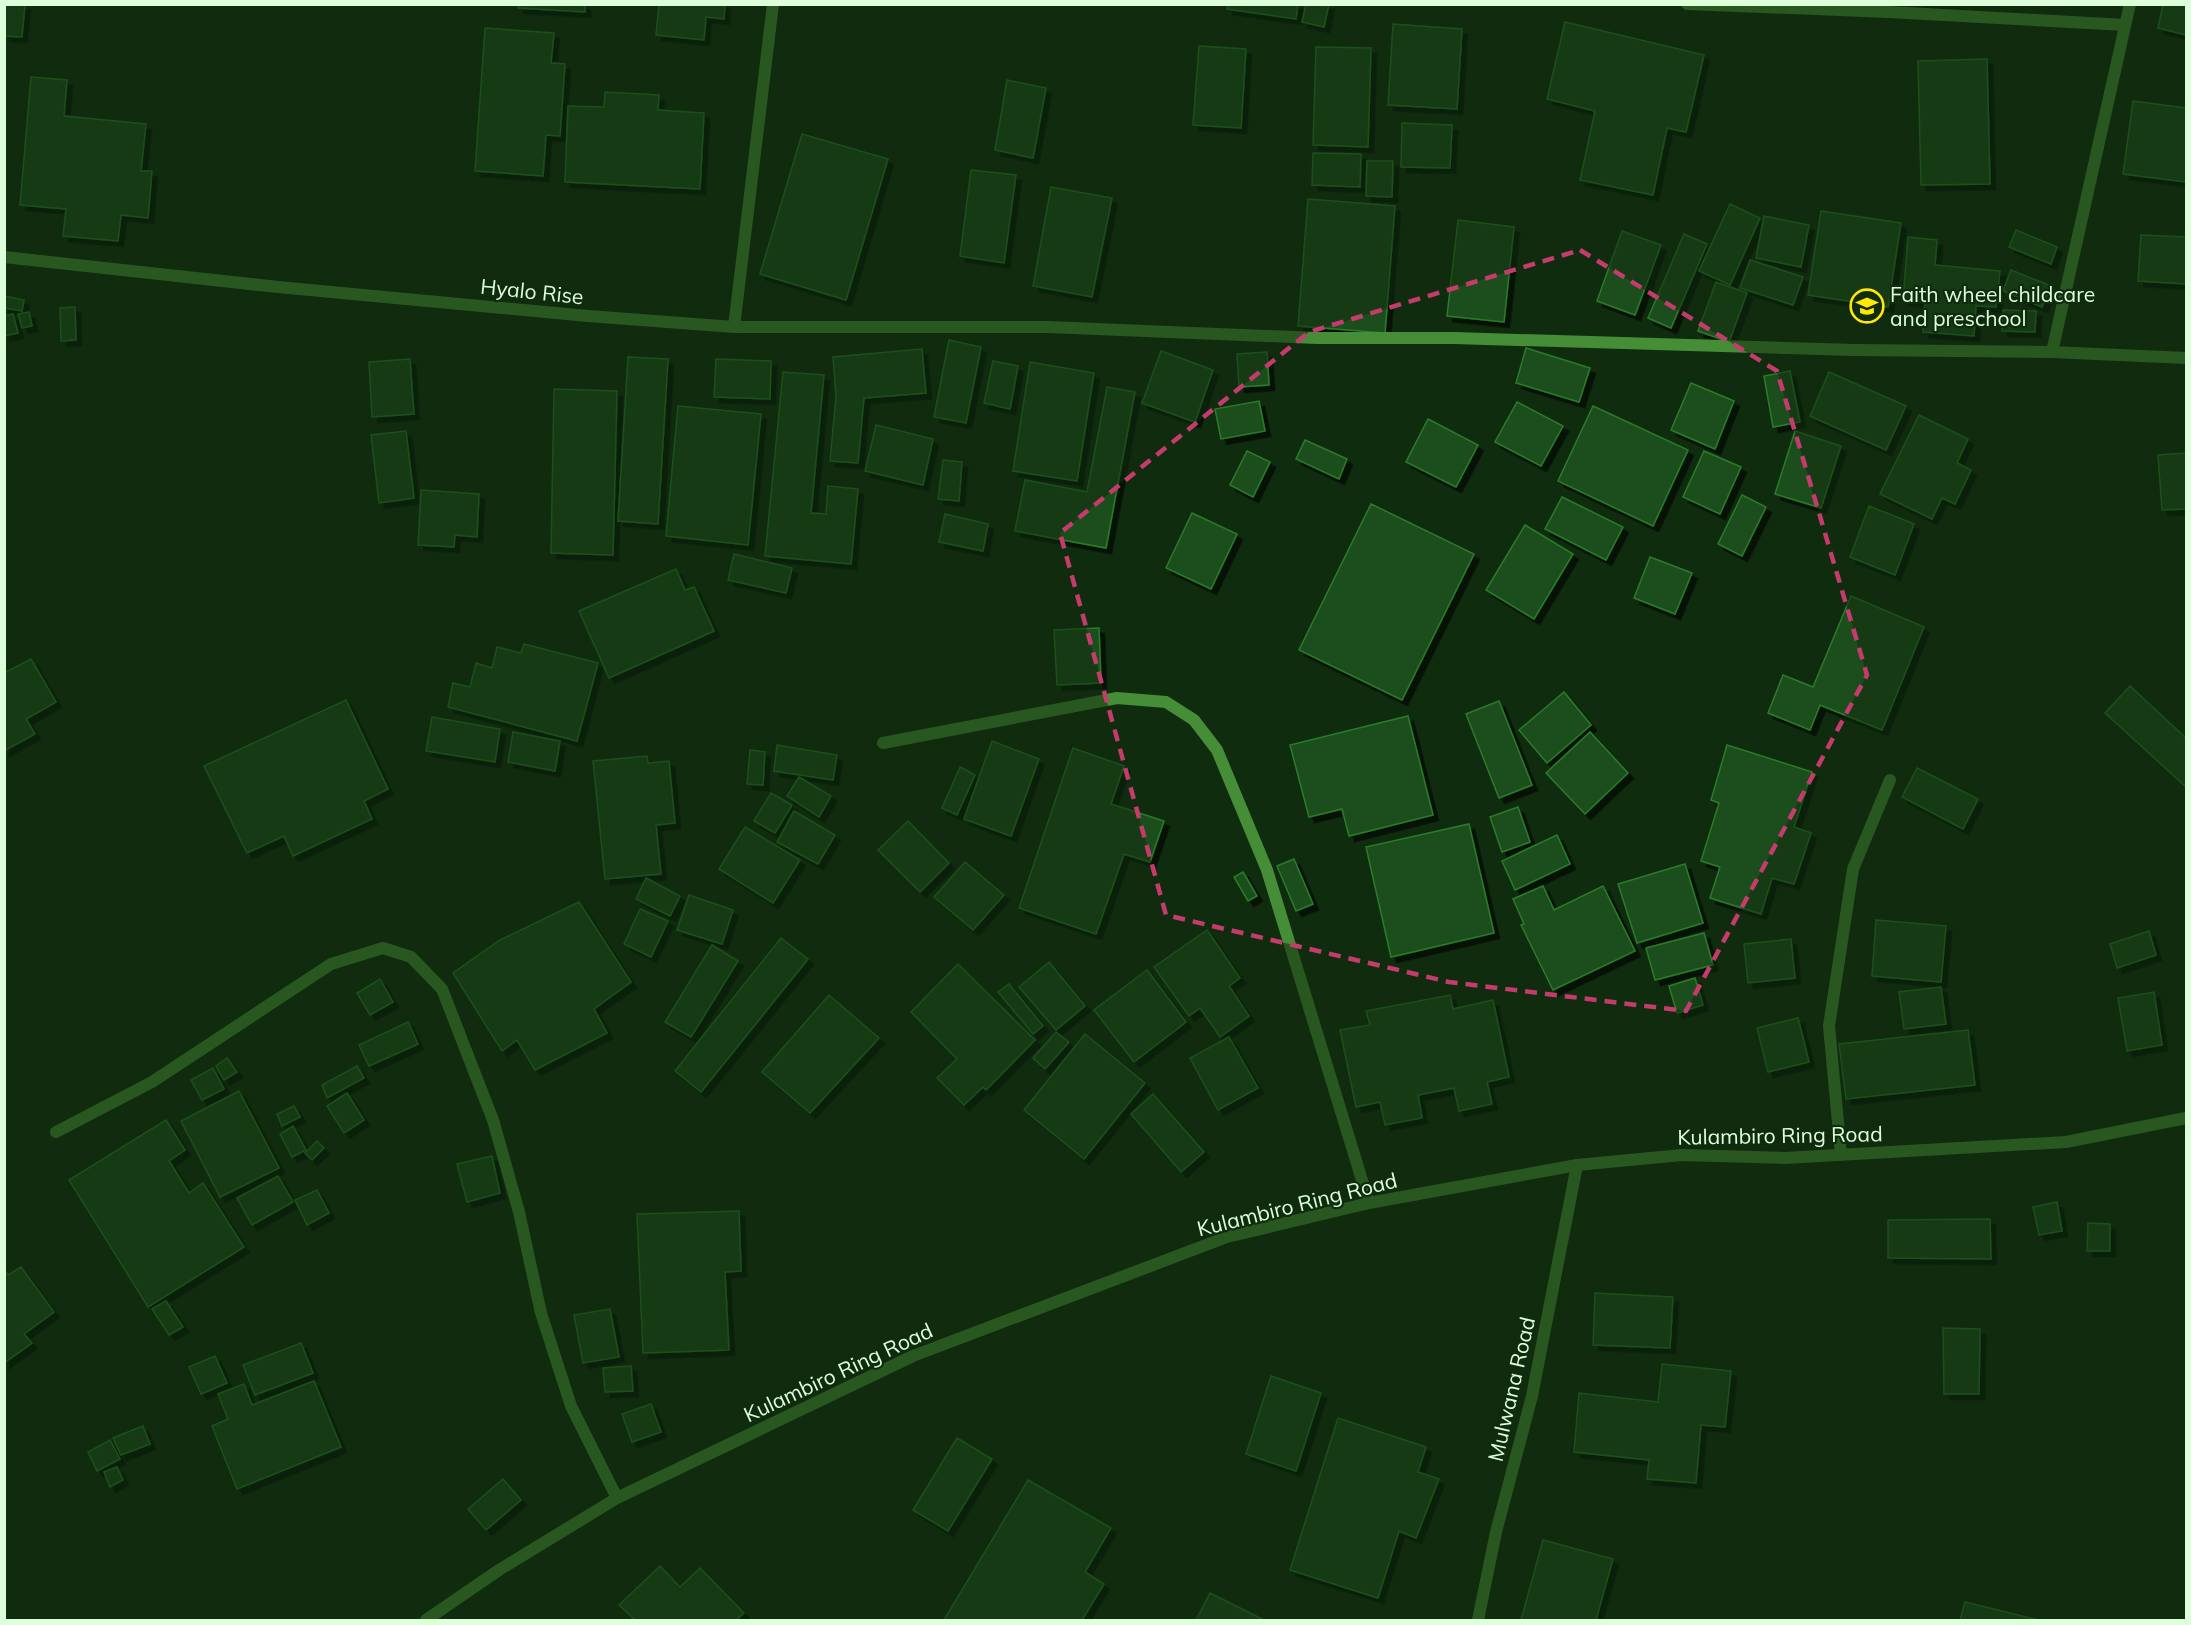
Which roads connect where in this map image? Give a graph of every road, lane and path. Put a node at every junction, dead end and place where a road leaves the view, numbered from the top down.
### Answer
1 (773, 4) edge
2 (1687, 4) edge
3 (2130, 4) edge
4 (2125, 25) junction
5 (4, 257) edge
6 (734, 327) junction
7 (2052, 352) junction
8 (2187, 358) edge
9 (883, 743) dead end
10 (1890, 780) dead end
11 (2187, 1118) edge
12 (56, 1132) dead end
13 (1841, 1155) junction
14 (1576, 1165) junction
15 (1369, 1203) junction
16 (617, 1497) junction
17 (426, 1620) edge
18 (1478, 1620) edge

1 - 6 street
2 - 4 street
3 - 4 street
4 - 7 street
5 - 6 street, Hyalo Rise
6 - 7 street, Hyalo Rise
7 - 8 street, Hyalo Rise
9 - 15 street
10 - 13 street
11 - 13 street, Kulambiro Ring Road
12 - 16 street
13 - 14 street, Kulambiro Ring Road
14 - 15 street, Kulambiro Ring Road
14 - 18 street, Mulwana Road
15 - 16 street, Kulambiro Ring Road
16 - 17 street, Kulambiro Ring Road

